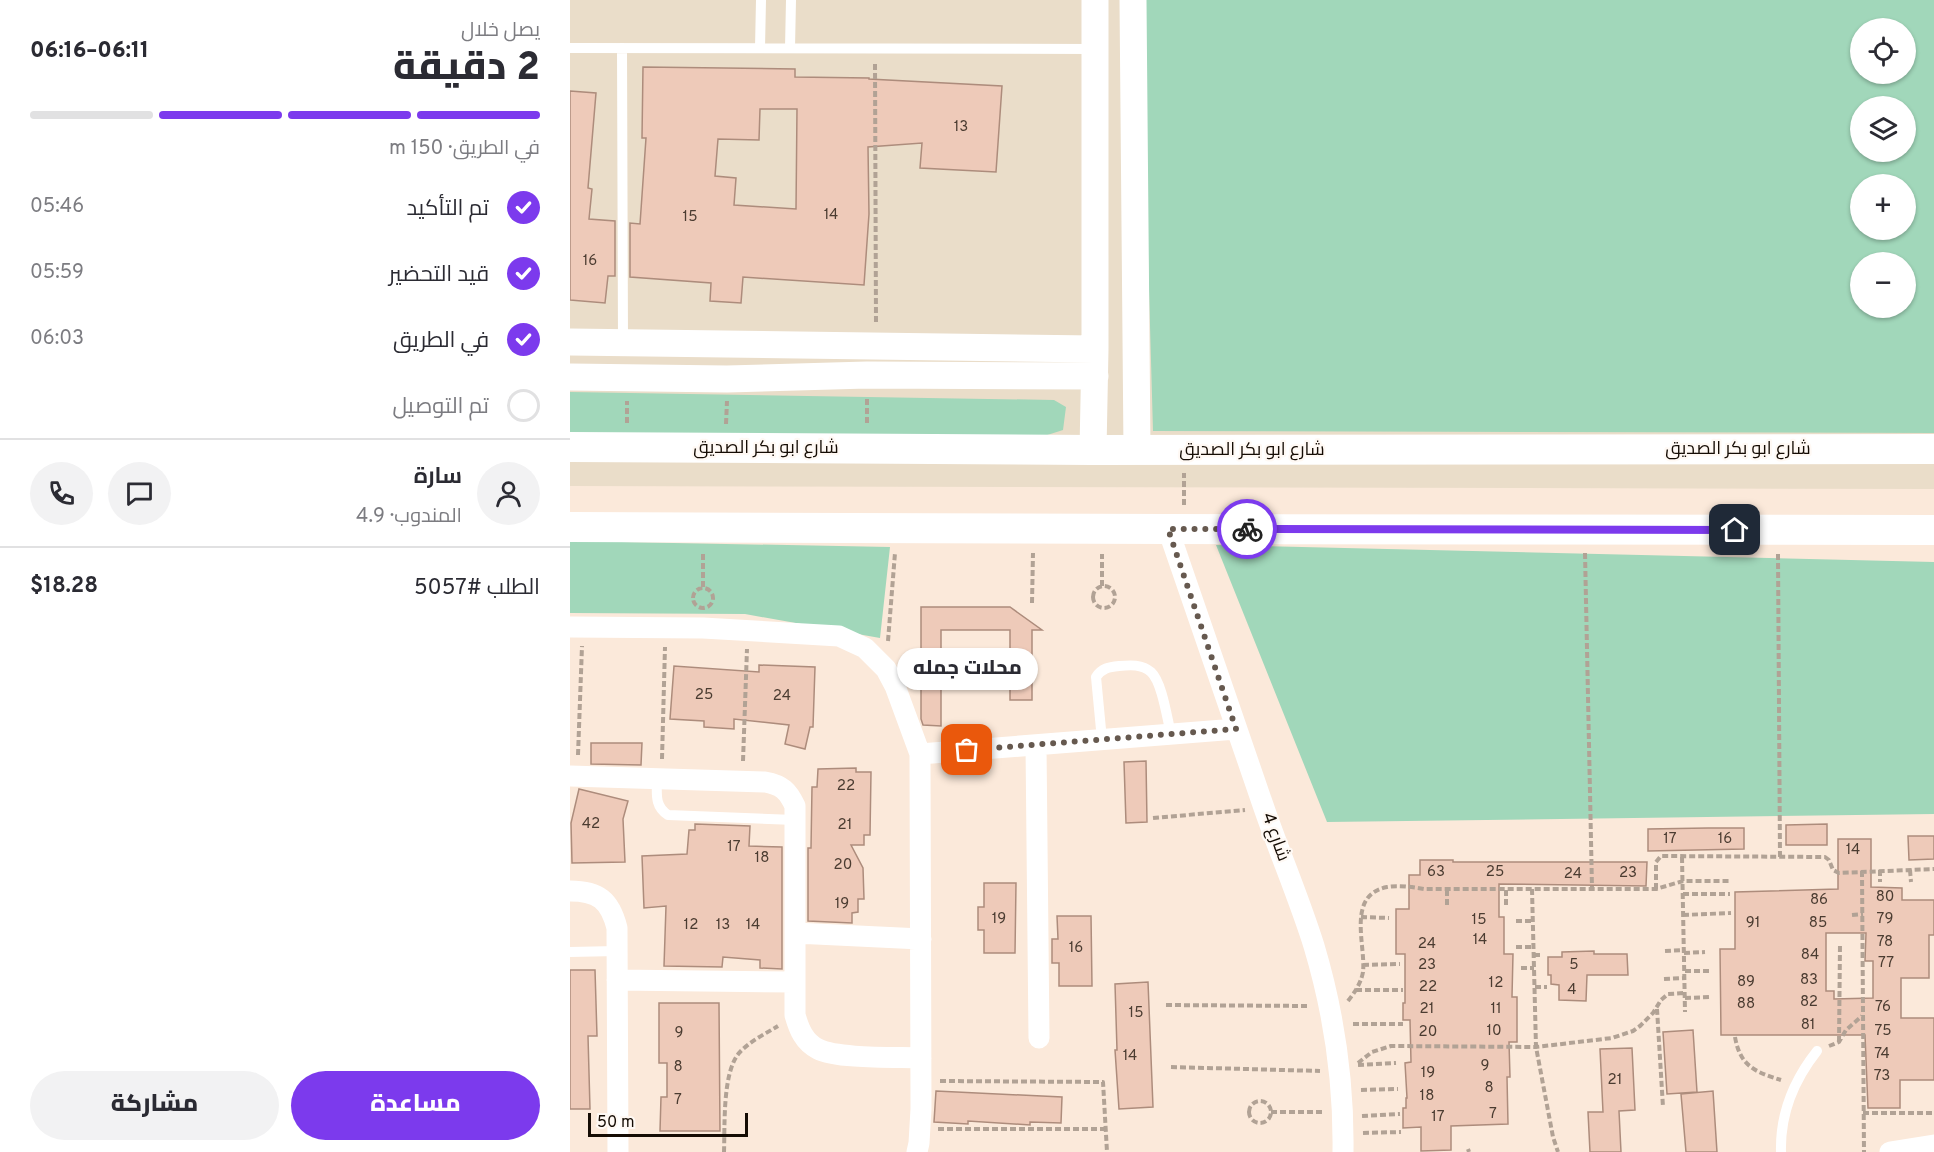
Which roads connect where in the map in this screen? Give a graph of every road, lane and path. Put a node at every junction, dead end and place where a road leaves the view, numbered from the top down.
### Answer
1 (761, 0) edge
2 (791, 0) edge
3 (1095, 0) edge
4 (1133, 0) edge
5 (570, 48) edge
6 (622, 48) junction
7 (760, 48) junction
8 (790, 48) junction
9 (875, 48) junction
10 (1096, 49) junction
11 (570, 342) edge
12 (623, 343) junction
13 (876, 346) junction
14 (1095, 349) junction
15 (867, 375) junction
16 (1095, 376) junction
17 (570, 377) edge
18 (628, 377) junction
19 (727, 379) junction
20 (570, 447) edge
21 (626, 448) junction
22 (726, 448) junction
23 (867, 449) junction
24 (1934, 449) edge
25 (1094, 450) junction
26 (1137, 450) junction
27 (1184, 450) junction
28 (570, 527) edge
29 (703, 528) junction
30 (897, 528) junction
31 (1033, 529) junction
32 (1102, 529) junction
33 (1176, 529) junction
34 (1584, 530) junction
35 (1778, 530) junction
36 (1934, 530) edge
37 (1102, 586) junction
38 (703, 587) junction
39 (1032, 603) dead end
40 (576, 627) edge
41 (666, 628) junction
42 (747, 630) junction
43 (886, 669) junction
44 (1236, 729) junction
45 (1171, 734) junction
46 (1102, 740) junction
47 (1036, 745) junction
48 (920, 754) junction
49 (574, 776) edge
50 (659, 779) junction
51 (742, 781) junction
52 (1264, 808) junction
53 (1153, 818) dead end
54 (795, 820) junction
55 (1683, 857) junction
56 (1779, 857) junction
57 (1934, 869) edge
58 (1880, 870) junction
59 (1910, 870) junction
60 (1862, 871) junction
61 (1683, 881) junction
62 (1729, 881) dead end
63 (1880, 882) dead end
64 (1911, 882) dead end
65 (1592, 888) junction
66 (1447, 889) junction
67 (1506, 889) junction
68 (1532, 889) junction
69 (1656, 889) junction
70 (570, 891) edge
71 (1683, 894) junction
72 (1730, 894) dead end
73 (1447, 905) dead end
74 (1506, 905) dead end
75 (1731, 913) dead end
76 (1863, 914) junction
77 (1683, 915) junction
78 (1852, 915) dead end
79 (1361, 917) junction
80 (1389, 918) dead end
81 (1516, 921) dead end
82 (1533, 921) junction
83 (795, 933) junction
84 (921, 939) junction
85 (1839, 944) dead end
86 (1516, 946) dead end
87 (1533, 946) junction
88 (617, 951) junction
89 (1665, 951) dead end
90 (570, 952) edge
91 (1684, 952) junction
92 (1705, 952) dead end
93 (1534, 955) junction
94 (1541, 955) dead end
95 (1400, 964) dead end
96 (1363, 965) junction
97 (1521, 968) dead end
98 (1534, 968) junction
99 (1684, 971) junction
100 (1710, 971) dead end
101 (1684, 978) junction
102 (1664, 979) dead end
103 (617, 980) junction
104 (795, 982) junction
105 (1534, 987) junction
106 (1547, 987) dead end
107 (1356, 990) junction
108 (1403, 990) dead end
109 (1685, 995) junction
110 (1711, 997) dead end
111 (1166, 1005) dead end
112 (1657, 1007) junction
113 (1685, 1012) dead end
114 (795, 1015) junction
115 (1331, 1015) junction
116 (1863, 1015) junction
117 (1403, 1023) dead end
118 (1735, 1037) dead end
119 (1039, 1038) dead end
120 (1839, 1042) junction
121 (1536, 1047) junction
122 (1817, 1051) joint
123 (921, 1058) junction
124 (1396, 1063) dead end
125 (1171, 1067) dead end
126 (921, 1081) junction
127 (1340, 1081) junction
128 (1795, 1085) junction
129 (1398, 1089) dead end
130 (1663, 1107) dead end
131 (1271, 1112) junction
132 (1863, 1113) junction
133 (1934, 1113) edge
134 (1400, 1114) dead end
135 (920, 1129) junction
136 (1105, 1129) junction
137 (1343, 1129) edge
138 (1401, 1132) dead end
139 (1934, 1145) edge
140 (618, 1152) edge
141 (724, 1152) edge
142 (917, 1152) edge
143 (1107, 1152) edge
144 (1558, 1152) edge
145 (1781, 1152) edge
146 (1864, 1152) edge
147 (1890, 1152) edge

1 - 7 lane
2 - 8 lane
3 - 10 street
4 - 26 street
5 - 6 lane
6 - 7 lane
6 - 12 lane
7 - 8 lane
8 - 9 lane
9 - 10 lane
9 - 13 path
10 - 14 street
11 - 12 street
12 - 13 street
13 - 14 street
14 - 16 street
15 - 16 street
15 - 19 street
15 - 23 path
16 - 25 street
17 - 18 street
18 - 19 street
18 - 21 path
19 - 22 path
20 - 21 main road, شارع ابو بكر الصديق
21 - 22 main road, شارع ابو بكر الصديق
22 - 23 main road, شارع ابو بكر الصديق
23 - 25 main road, شارع ابو بكر الصديق
24 - 27 main road, شارع ابو بكر الصديق
25 - 26 main road, شارع ابو بكر الصديق
26 - 27 main road, شارع ابو بكر الصديق
27 - 33 path
28 - 29 main road
29 - 30 main road
29 - 38 path
30 - 31 main road
30 - 43 path
31 - 32 main road
31 - 39 path
32 - 33 main road
32 - 37 path
33 - 34 main road
33 - 44 street, شارع 4
34 - 35 main road
34 - 65 path
35 - 36 main road
35 - 56 path
37 - 37 path
38 - 38 path
40 - 41 street
40 - 49 path
41 - 42 street
41 - 50 path
42 - 43 street
42 - 51 path
43 - 48 street
44 - 45 street
44 - 52 street, شارع 4
45 - 46 street
45 - 46 lane
46 - 47 street
47 - 48 street
47 - 119 street
48 - 84 street
49 - 50 street
50 - 51 street
50 - 54 lane
51 - 54 street
52 - 53 path
52 - 115 street, شارع 4
54 - 83 street
55 - 56 path
55 - 61 path
55 - 69 path
56 - 60 path
57 - 59 path
58 - 59 path
58 - 60 path
58 - 63 path
59 - 64 path
60 - 76 path
61 - 62 path
61 - 69 path
61 - 71 path
65 - 68 path
65 - 69 path
66 - 67 path
66 - 73 path
66 - 79 path
67 - 68 path
67 - 74 path
68 - 82 path
70 - 88 street
71 - 72 path
71 - 77 path
75 - 77 path
76 - 78 path
76 - 116 path
77 - 91 path
79 - 80 path
79 - 96 path
81 - 82 path
82 - 87 path
83 - 84 street
83 - 104 street
84 - 123 street
85 - 120 path
86 - 87 path
87 - 93 path
88 - 90 lane
88 - 103 street
89 - 91 path
91 - 92 path
91 - 99 path
93 - 94 path
93 - 98 path
95 - 96 path
96 - 107 path
97 - 98 path
98 - 105 path
99 - 100 path
99 - 101 path
101 - 102 path
101 - 109 path
103 - 104 street
103 - 140 street
104 - 114 street
105 - 106 path
105 - 121 path
107 - 108 path
107 - 115 path
109 - 110 path
109 - 112 path
109 - 113 path
111 - 115 path
112 - 121 path
112 - 130 path
114 - 123 street
114 - 141 path
115 - 117 path
115 - 127 street, شارع 4
116 - 120 path
116 - 132 path
118 - 128 path
120 - 122 path
121 - 124 path
121 - 144 path
122 - 128 lane
123 - 126 street
125 - 127 path
126 - 135 street
126 - 136 path
127 - 129 path
127 - 137 street, شارع 4
128 - 145 lane
131 - 131 path
131 - 137 path
132 - 133 path
132 - 146 path
134 - 137 path
135 - 136 path
135 - 142 street
136 - 143 path
137 - 138 path
139 - 147 street

